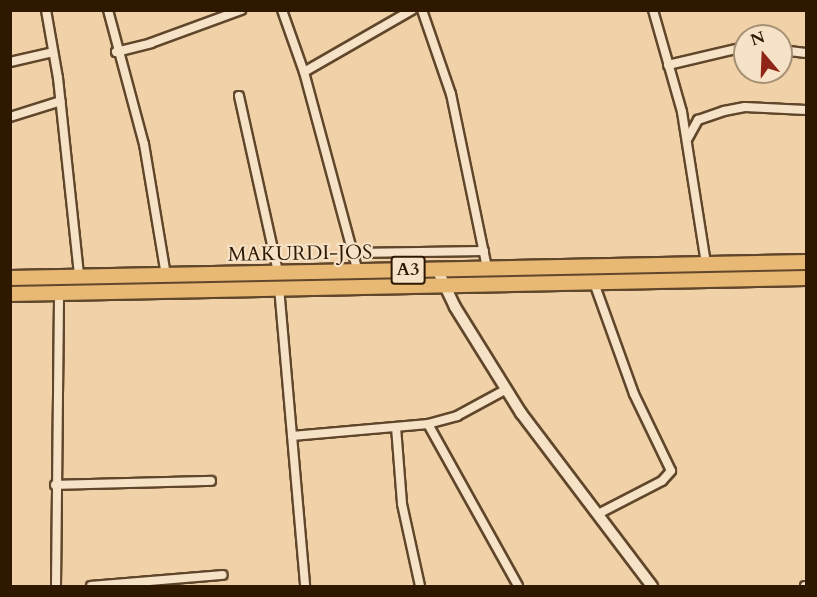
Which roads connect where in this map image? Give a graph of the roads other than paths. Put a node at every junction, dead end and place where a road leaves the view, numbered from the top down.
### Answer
1 (46, 10) edge
2 (108, 10) edge
3 (241, 10) edge
4 (282, 10) edge
5 (411, 10) edge
6 (422, 10) edge
7 (652, 10) edge
8 (733, 50) edge
9 (53, 52) junction
10 (116, 52) junction
11 (10, 62) edge
12 (668, 65) junction
13 (304, 72) junction
14 (239, 96) dead end
15 (61, 101) junction
16 (807, 110) edge
17 (10, 117) edge
18 (687, 140) junction
19 (484, 250) junction
20 (354, 253) junction
21 (430, 253) junction
22 (807, 262) edge
23 (706, 264) junction
24 (487, 268) junction
25 (437, 269) junction
26 (278, 272) junction
27 (358, 272) junction
28 (166, 275) junction
29 (79, 276) junction
30 (10, 278) edge
31 (807, 278) edge
32 (593, 279) junction
33 (443, 282) junction
34 (279, 287) junction
35 (59, 293) junction
36 (10, 294) edge
37 (505, 390) junction
38 (428, 424) junction
39 (396, 427) junction
40 (292, 436) junction
41 (211, 482) dead end
42 (55, 484) junction
43 (598, 514) junction
44 (223, 575) dead end
45 (56, 586) edge
46 (91, 586) edge
47 (305, 586) edge
48 (420, 586) edge
49 (518, 586) edge
50 (652, 586) edge

1 - 9 street
2 - 10 street
3 - 10 street
4 - 13 street
5 - 13 street
6 - 19 street
7 - 12 street
8 - 12 street
9 - 11 street
9 - 15 street
10 - 28 street
12 - 18 street
13 - 20 street
14 - 26 street
15 - 17 street
15 - 29 street
16 - 18 street
18 - 23 street
19 - 21 street
19 - 24 street
20 - 21 street
20 - 27 street
21 - 25 street
22 - 23 highway, MAKURDI-JOS / A3
23 - 24 highway, MAKURDI-JOS / A3
24 - 25 highway, MAKURDI-JOS / A3
25 - 27 highway, MAKURDI-JOS / A3
25 - 33 main road
26 - 27 highway, MAKURDI-JOS / A3
26 - 28 highway, MAKURDI-JOS / A3
28 - 29 highway, MAKURDI-JOS / A3
29 - 30 highway, MAKURDI-JOS / A3
31 - 32 highway, MAKURDI-JOS / A3
32 - 33 highway, MAKURDI-JOS / A3
32 - 43 street
33 - 34 highway, MAKURDI-JOS / A3
33 - 37 main road
34 - 35 highway, MAKURDI-JOS / A3
34 - 40 street
35 - 36 highway, MAKURDI-JOS / A3
35 - 42 street
37 - 38 street
37 - 43 main road
38 - 39 street
38 - 49 street
39 - 40 street
39 - 48 street
40 - 47 street
41 - 42 street
42 - 45 street
43 - 50 main road
44 - 46 street

